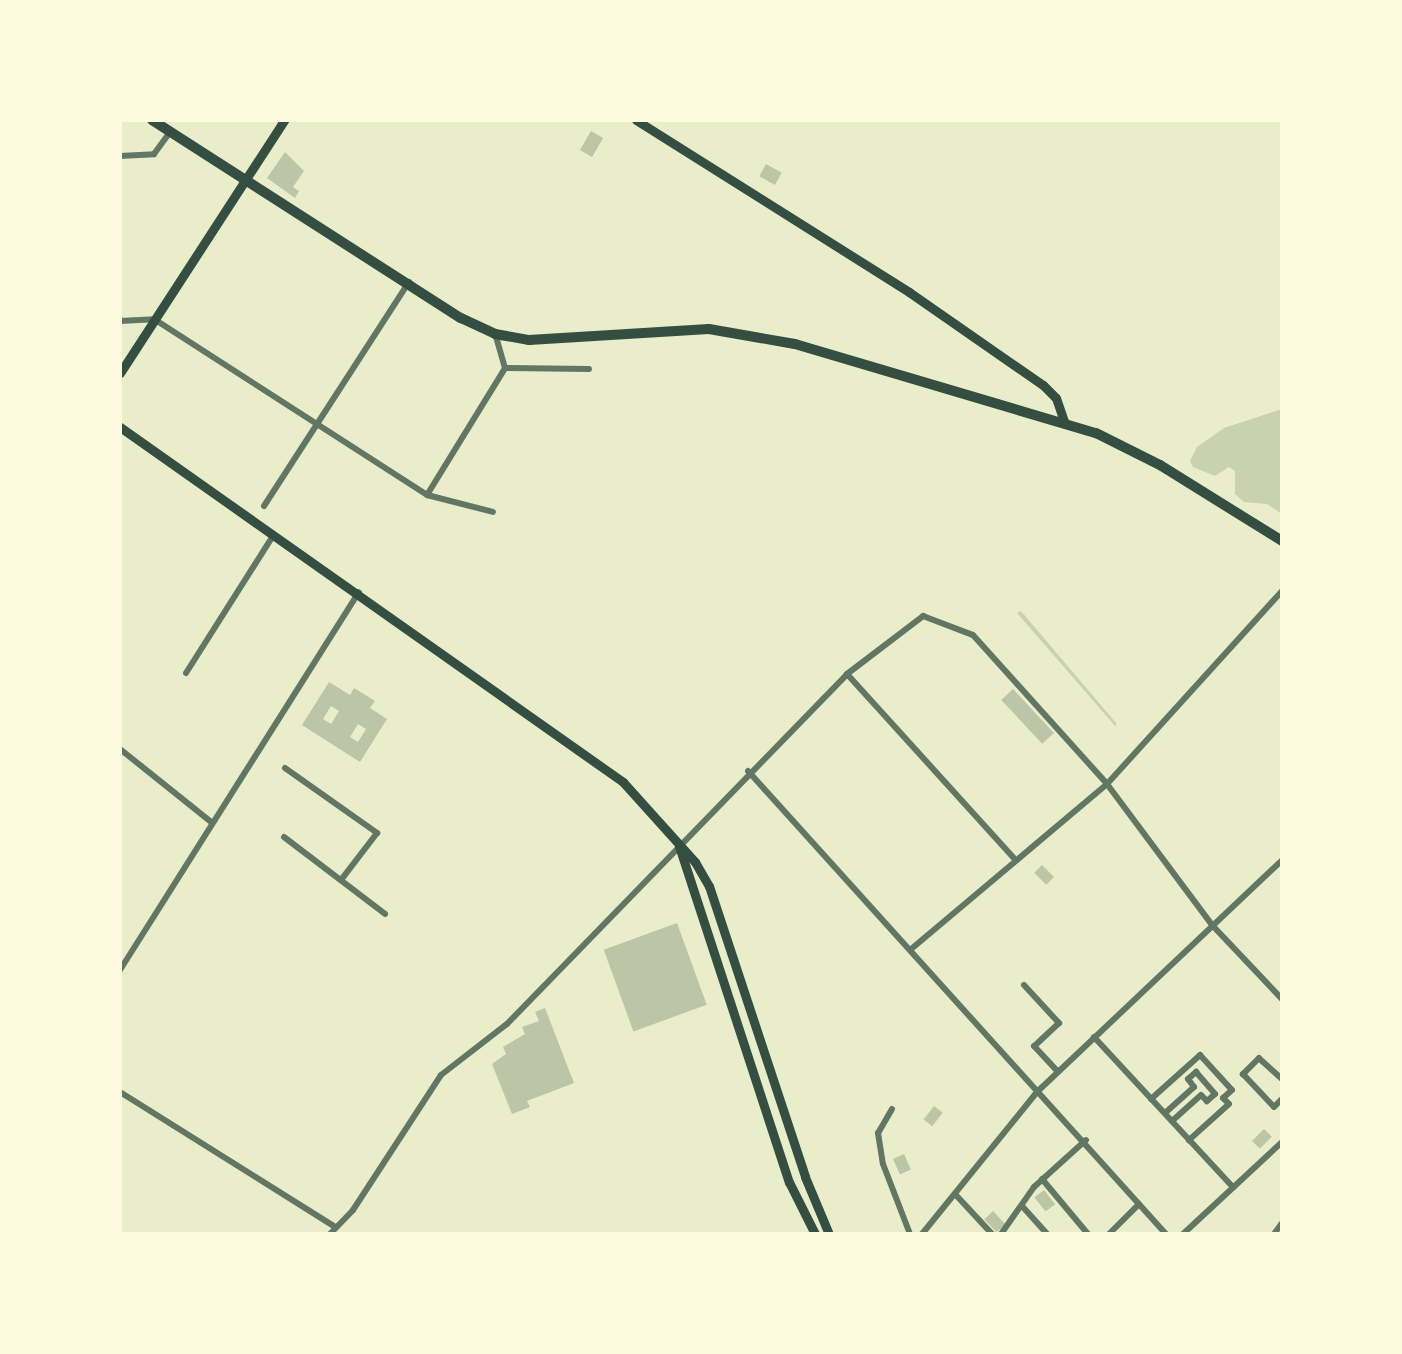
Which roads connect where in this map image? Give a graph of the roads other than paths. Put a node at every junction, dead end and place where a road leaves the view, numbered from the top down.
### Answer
1 (152, 120) edge
2 (284, 120) edge
3 (636, 120) edge
4 (170, 132) junction
5 (120, 156) edge
6 (245, 178) junction
7 (409, 282) junction
8 (154, 319) junction
9 (120, 321) edge
10 (495, 334) junction
11 (505, 368) junction
12 (589, 369) dead end
13 (120, 373) edge
14 (1064, 421) junction
15 (316, 426) junction
16 (120, 427) edge
17 (427, 495) junction
18 (264, 506) dead end
19 (493, 512) dead end
20 (273, 536) junction
21 (1282, 541) edge
22 (1282, 591) edge
23 (359, 592) junction
24 (186, 673) dead end
25 (847, 674) junction
26 (120, 749) edge
27 (285, 768) dead end
28 (748, 771) junction
29 (1107, 784) junction
30 (211, 822) junction
31 (284, 837) dead end
32 (678, 843) junction
33 (1015, 859) junction
34 (1282, 860) edge
35 (341, 880) junction
36 (385, 914) dead end
37 (1212, 925) junction
38 (910, 950) junction
39 (123, 960) edge
40 (120, 970) edge
41 (1024, 985) dead end
42 (1282, 999) edge
43 (1094, 1037) junction
44 (1058, 1072) junction
45 (1282, 1079) edge
46 (1038, 1091) junction
47 (120, 1092) edge
48 (1151, 1099) junction
49 (1282, 1099) edge
50 (1274, 1107) junction
51 (892, 1109) dead end
52 (1165, 1113) junction
53 (1282, 1115) edge
54 (1172, 1121) junction
55 (1086, 1140) junction
56 (1189, 1140) junction
57 (1282, 1142) edge
58 (1042, 1179) junction
59 (1233, 1187) junction
60 (955, 1194) junction
61 (1139, 1204) junction
62 (1022, 1206) junction
63 (1282, 1223) edge
64 (334, 1226) junction
65 (330, 1234) edge
66 (815, 1234) edge
67 (829, 1234) edge
68 (910, 1234) edge
69 (922, 1234) edge
70 (992, 1234) edge
71 (1001, 1234) edge
72 (1047, 1234) edge
73 (1088, 1234) edge
74 (1109, 1234) edge
75 (1166, 1234) edge
76 (1183, 1234) edge
77 (1274, 1234) edge

1 - 4 main road
2 - 6 main road
3 - 14 main road
4 - 5 street
4 - 6 main road
6 - 7 main road
6 - 8 main road
7 - 10 main road
7 - 15 street
8 - 9 street
8 - 13 main road
8 - 15 street
10 - 11 street
10 - 14 main road
11 - 12 street
11 - 17 street
14 - 21 main road
15 - 17 street
15 - 18 street
16 - 20 main road
17 - 19 street
20 - 23 main road
20 - 24 street
22 - 29 street
23 - 30 street
23 - 32 main road
25 - 28 street
25 - 29 street
25 - 33 street
26 - 30 street
27 - 35 street
28 - 32 street
28 - 38 street
29 - 33 street
29 - 37 street
30 - 39 street
31 - 35 street
32 - 64 street
32 - 66 main road
32 - 67 main road
33 - 38 street
34 - 37 street
35 - 36 street
37 - 42 street
37 - 43 street
38 - 46 street
39 - 40 street
41 - 44 street
43 - 44 street
43 - 48 street
44 - 46 street
45 - 50 street
46 - 55 street
46 - 60 street
47 - 64 street
48 - 52 street
48 - 56 street
49 - 50 street
50 - 53 street
51 - 68 street
52 - 54 street
52 - 54 street
54 - 56 street
55 - 58 street
55 - 61 street
56 - 59 street
57 - 59 street
58 - 62 street
58 - 73 street
59 - 76 street
60 - 69 street
60 - 70 street
61 - 74 street
61 - 75 street
62 - 71 street
62 - 72 street
63 - 77 street
64 - 65 street

